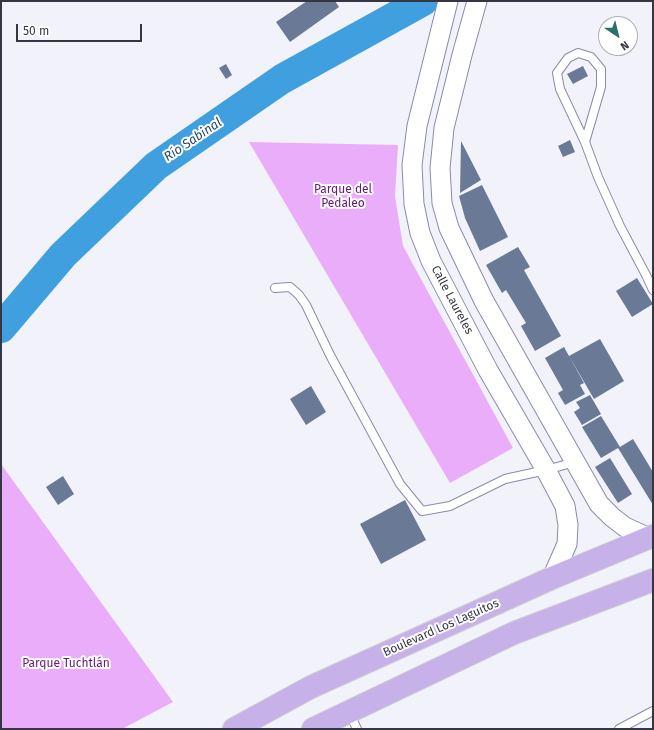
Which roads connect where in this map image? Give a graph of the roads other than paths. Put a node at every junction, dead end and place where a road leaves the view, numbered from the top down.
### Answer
1 (448, 1) edge
2 (477, 1) edge
3 (585, 142) junction
4 (275, 288) dead end
5 (653, 290) edge
6 (514, 355) junction
7 (488, 370) junction
8 (575, 462) junction
9 (546, 470) junction
10 (651, 537) edge
11 (552, 578) junction
12 (653, 580) edge
13 (653, 711) edge
14 (352, 720) edge
15 (234, 729) edge
16 (313, 729) edge
17 (619, 729) edge

1 - 7 street, Calle Laureles
2 - 6 street
3 - 3 lane
3 - 5 lane
4 - 9 lane
6 - 7 street
6 - 8 street
7 - 9 street, Calle Laureles
8 - 9 lane
8 - 10 street
9 - 11 street, Calle Laureles
10 - 11 main road, Boulevard Los Laguitos
11 - 15 main road, Boulevard Los Laguitos
12 - 14 main road
13 - 17 lane
14 - 16 main road

